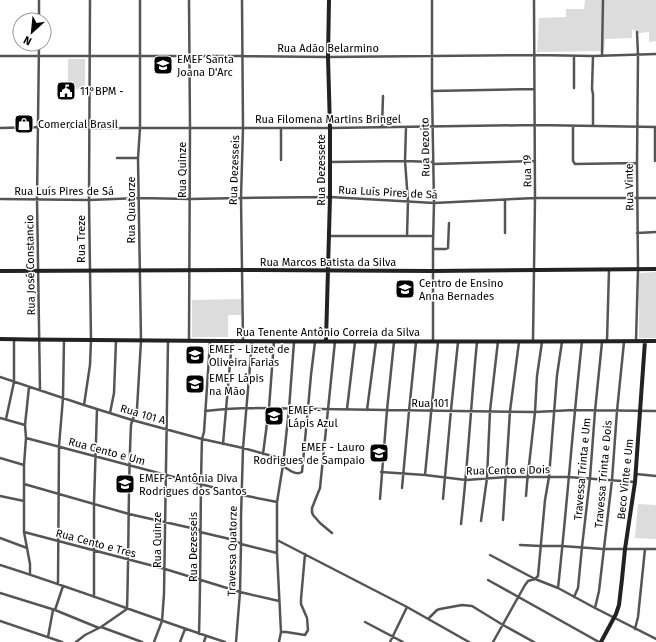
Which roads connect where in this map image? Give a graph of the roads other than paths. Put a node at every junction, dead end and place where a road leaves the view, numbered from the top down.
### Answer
1 (39, 0) edge
2 (90, 0) edge
3 (140, 0) edge
4 (190, 0) edge
5 (242, 0) edge
6 (329, 0) edge
7 (432, 0) edge
8 (534, 0) edge
9 (603, 0) edge
10 (39, 12) edge
11 (637, 32) dead end
12 (39, 52) edge
13 (656, 54) edge
14 (535, 55) junction
15 (638, 55) junction
16 (0, 56) edge
17 (89, 56) junction
18 (140, 56) junction
19 (190, 56) junction
20 (243, 56) junction
21 (432, 56) junction
22 (574, 56) junction
23 (593, 56) junction
24 (602, 56) junction
25 (39, 57) junction
26 (328, 57) junction
27 (574, 88) dead end
28 (534, 89) junction
29 (432, 90) junction
30 (383, 96) dead end
31 (534, 125) junction
32 (593, 125) junction
33 (433, 126) junction
34 (573, 126) junction
35 (637, 126) junction
36 (38, 127) junction
37 (382, 127) junction
38 (406, 127) junction
39 (655, 127) edge
40 (0, 128) edge
41 (89, 128) junction
42 (140, 128) junction
43 (190, 128) junction
44 (244, 128) junction
45 (281, 128) junction
46 (330, 128) junction
47 (117, 158) dead end
48 (138, 158) junction
49 (281, 160) dead end
50 (405, 161) junction
51 (535, 161) junction
52 (655, 161) dead end
53 (329, 162) junction
54 (433, 163) junction
55 (636, 163) junction
56 (330, 197) junction
57 (139, 198) junction
58 (241, 198) junction
59 (535, 198) junction
60 (637, 198) junction
61 (656, 198) edge
62 (0, 199) edge
63 (37, 199) junction
64 (190, 199) junction
65 (89, 200) junction
66 (505, 200) junction
67 (408, 201) junction
68 (434, 203) junction
69 (449, 223) dead end
70 (656, 232) edge
71 (505, 233) dead end
72 (637, 233) junction
73 (329, 236) junction
74 (407, 236) junction
75 (433, 236) junction
76 (433, 249) junction
77 (638, 269) junction
78 (656, 269) edge
79 (190, 270) junction
80 (242, 270) junction
81 (609, 270) junction
82 (0, 271) edge
83 (38, 271) junction
84 (89, 271) junction
85 (139, 271) junction
86 (328, 271) junction
87 (433, 271) junction
88 (534, 271) junction
89 (0, 339) edge
90 (14, 339) junction
91 (39, 340) junction
92 (64, 340) junction
93 (91, 340) junction
94 (116, 340) junction
95 (141, 341) junction
96 (168, 341) junction
97 (189, 341) junction
98 (232, 341) junction
99 (243, 341) junction
100 (274, 341) junction
101 (294, 341) junction
102 (315, 341) junction
103 (326, 341) junction
104 (335, 341) junction
105 (458, 341) junction
106 (477, 341) junction
107 (498, 341) junction
108 (519, 341) junction
109 (532, 341) junction
110 (562, 341) junction
111 (582, 341) junction
112 (604, 341) junction
113 (636, 341) junction
114 (646, 341) junction
115 (656, 341) edge
116 (210, 342) junction
117 (252, 342) junction
118 (356, 342) junction
119 (376, 342) junction
120 (394, 342) junction
121 (416, 342) junction
122 (433, 342) junction
123 (438, 342) junction
124 (542, 342) junction
125 (624, 342) junction
126 (0, 377) edge
127 (14, 382) junction
128 (29, 387) junction
129 (40, 390) junction
130 (63, 398) junction
131 (84, 405) junction
132 (226, 408) junction
133 (247, 408) junction
134 (269, 408) junction
135 (308, 408) junction
136 (97, 409) junction
137 (289, 409) junction
138 (347, 409) junction
139 (328, 410) junction
140 (367, 410) junction
141 (387, 410) junction
142 (432, 410) junction
143 (451, 410) junction
144 (574, 410) junction
145 (640, 410) junction
146 (205, 411) junction
147 (409, 411) junction
148 (471, 411) junction
149 (490, 411) junction
150 (510, 411) junction
151 (555, 411) junction
152 (595, 411) junction
153 (617, 411) junction
154 (656, 411) edge
155 (535, 412) junction
156 (110, 413) junction
157 (0, 418) edge
158 (6, 419) junction
159 (132, 420) junction
160 (25, 425) junction
161 (166, 429) junction
162 (26, 438) junction
163 (202, 439) junction
164 (224, 444) junction
165 (59, 446) junction
166 (243, 448) junction
167 (263, 454) junction
168 (95, 456) junction
169 (0, 458) edge
170 (283, 459) junction
171 (24, 464) junction
172 (283, 465) junction
173 (129, 466) junction
174 (381, 472) junction
175 (402, 474) junction
176 (636, 474) junction
177 (165, 475) junction
178 (425, 475) junction
179 (656, 476) edge
180 (507, 477) junction
181 (527, 477) junction
182 (549, 477) junction
183 (568, 477) junction
184 (446, 478) junction
185 (487, 478) junction
186 (590, 478) junction
187 (466, 480) junction
188 (612, 480) junction
189 (635, 482) junction
190 (24, 484) junction
191 (201, 484) junction
192 (402, 488) dead end
193 (59, 494) junction
194 (242, 495) junction
195 (0, 496) edge
196 (526, 496) dead end
197 (380, 499) dead end
198 (444, 499) dead end
199 (24, 501) junction
200 (277, 502) junction
201 (94, 503) junction
202 (129, 514) junction
203 (503, 520) dead end
204 (481, 521) dead end
205 (165, 522) junction
206 (461, 524) dead end
207 (200, 531) junction
208 (24, 532) junction
209 (332, 533) dead end
210 (0, 538) edge
211 (277, 540) junction
212 (59, 541) junction
213 (241, 544) junction
214 (520, 544) dead end
215 (541, 546) junction
216 (562, 546) junction
217 (582, 547) junction
218 (27, 548) junction
219 (604, 549) junction
220 (625, 549) junction
221 (645, 549) junction
222 (656, 549) edge
223 (94, 551) junction
224 (277, 553) junction
225 (305, 554) junction
226 (490, 555) dead end
227 (129, 560) junction
228 (0, 565) edge
229 (165, 569) junction
230 (30, 574) junction
231 (535, 579) junction
232 (201, 580) junction
233 (488, 580) dead end
234 (58, 584) junction
235 (63, 586) junction
236 (558, 588) junction
237 (240, 592) junction
238 (0, 593) edge
239 (94, 597) junction
240 (519, 597) junction
241 (574, 597) junction
242 (279, 601) junction
243 (407, 607) junction
244 (127, 608) junction
245 (595, 608) junction
246 (54, 610) junction
247 (615, 618) junction
248 (428, 619) junction
249 (0, 621) edge
250 (162, 621) junction
251 (365, 622) dead end
252 (503, 625) junction
253 (100, 628) junction
254 (185, 629) junction
255 (635, 629) junction
256 (280, 632) junction
257 (199, 634) junction
258 (206, 636) junction
259 (393, 636) junction
260 (48, 637) junction
261 (656, 639) edge
262 (134, 641) edge
263 (62, 642) edge
264 (76, 642) edge
265 (142, 642) edge
266 (154, 642) edge
267 (180, 642) edge
268 (204, 642) edge
269 (225, 642) edge
270 (236, 642) edge
271 (279, 642) edge
272 (390, 642) edge
273 (403, 642) edge
274 (469, 642) edge
275 (493, 642) edge
276 (534, 642) edge
277 (600, 642) edge

1 - 10 street
2 - 17 street, Rua Treze
3 - 18 street, Rua Quatorze
4 - 19 street, Rua Quinze
5 - 20 street, Rua Dezesseis
6 - 26 main road, Rua Dezessete
7 - 21 street, Rua Dezoito
8 - 14 street, Rua 19
9 - 24 street
11 - 15 street, Rua Vinte
12 - 25 street, Rua José Constancio
13 - 15 street, Rua Adão Belarmino
14 - 21 street, Rua Adão Belarmino
14 - 22 street, Rua Adão Belarmino
14 - 28 street, Rua 19
15 - 24 street, Rua Adão Belarmino
15 - 35 street, Rua Vinte
16 - 25 street, Rua Adão Belarmino
17 - 18 street, Rua Adão Belarmino
17 - 25 street, Rua Adão Belarmino
17 - 41 street, Rua Treze
18 - 19 street, Rua Adão Belarmino
18 - 42 street, Rua Quatorze
19 - 20 street, Rua Adão Belarmino
19 - 43 street, Rua Quinze
20 - 26 street, Rua Adão Belarmino
20 - 44 street, Rua Dezesseis
21 - 26 street, Rua Adão Belarmino
21 - 29 street, Rua Dezoito
22 - 23 street, Rua Adão Belarmino
22 - 27 street
23 - 24 street, Rua Adão Belarmino
23 - 32 street
25 - 36 street, Rua José Constancio
26 - 46 main road, Rua Dezessete
28 - 29 street
28 - 31 street, Rua 19
29 - 33 street, Rua Dezoito
30 - 37 street
31 - 33 street, Rua Filomena Martins Bringel
31 - 34 street, Rua Filomena Martins Bringel
31 - 51 street, Rua 19
32 - 34 street, Rua Filomena Martins Bringel
32 - 35 street, Rua Filomena Martins Bringel
33 - 38 street, Rua Filomena Martins Bringel
33 - 54 street, Rua Dezoito
34 - 55 street
35 - 39 street, Rua Filomena Martins Bringel
35 - 55 street, Rua Vinte
36 - 40 street, Rua Filomena Martins Bringel
36 - 41 street, Rua Filomena Martins Bringel
36 - 63 street, Rua José Constancio
37 - 38 street, Rua Filomena Martins Bringel
37 - 46 street, Rua Filomena Martins Bringel
38 - 50 street
39 - 52 street
41 - 42 street, Rua Filomena Martins Bringel
41 - 65 street, Rua Treze
42 - 43 street, Rua Filomena Martins Bringel
42 - 48 street, Rua Quatorze
43 - 44 street, Rua Filomena Martins Bringel
43 - 64 street, Rua Quinze
44 - 45 street, Rua Filomena Martins Bringel
44 - 58 street, Rua Dezesseis
45 - 46 street, Rua Filomena Martins Bringel
45 - 49 street
46 - 53 main road, Rua Dezessete
47 - 48 street
48 - 57 street, Rua Quatorze
50 - 53 street
50 - 54 street
50 - 67 street
51 - 54 street
51 - 59 street, Rua 19
53 - 56 main road, Rua Dezessete
54 - 68 street, Rua Dezoito
55 - 60 street, Rua Vinte
56 - 58 street, Rua Luís Pires de Sá
56 - 67 street, Rua Luís Pires de Sá
56 - 73 main road, Rua Dezessete
57 - 64 street, Rua Luís Pires de Sá
57 - 65 street, Rua Luís Pires de Sá
57 - 85 street, Rua Quatorze
58 - 64 street, Rua Luís Pires de Sá
58 - 80 street, Rua Dezesseis
59 - 60 street, Rua Luís Pires de Sá
59 - 66 street, Rua Luís Pires de Sá
59 - 88 street, Rua 19
60 - 61 street, Rua Luís Pires de Sá
60 - 72 street, Rua Vinte
62 - 63 street, Rua Luís Pires de Sá
63 - 65 street, Rua Luís Pires de Sá
63 - 83 street, Rua José Constancio
64 - 79 street, Rua Quinze
65 - 84 street, Rua Treze
66 - 68 street, Rua Luís Pires de Sá
66 - 71 street
67 - 68 street, Rua Luís Pires de Sá
67 - 74 street
68 - 75 street, Rua Dezoito
69 - 76 street
70 - 72 street
72 - 77 street, Rua Vinte
73 - 74 street
73 - 86 main road, Rua Dezessete
74 - 75 street
75 - 76 street, Rua Dezoito
76 - 87 street, Rua Dezoito
77 - 78 main road, Rua Marcos Batista da Silva
77 - 81 main road, Rua Marcos Batista da Silva
77 - 113 street, Rua Vinte
79 - 80 main road, Rua Marcos Batista da Silva
79 - 85 main road, Rua Marcos Batista da Silva
79 - 97 street, Rua Quinze
80 - 86 main road, Rua Marcos Batista da Silva
80 - 99 street, Rua Dezesseis
81 - 88 main road, Rua Marcos Batista da Silva
81 - 112 street, Travessa Trinta e Um
82 - 83 main road, Rua Marcos Batista da Silva
83 - 84 main road, Rua Marcos Batista da Silva
83 - 91 street, Rua José Constancio
84 - 85 main road, Rua Marcos Batista da Silva
84 - 93 street, Rua Treze
85 - 95 street, Rua Quatorze
86 - 87 main road, Rua Marcos Batista da Silva
86 - 103 main road, Rua Dezessete
87 - 88 main road, Rua Marcos Batista da Silva
87 - 122 street, Rua Dezoito
88 - 109 street, Rua 19
89 - 90 main road, Rua Tenente Antônio Correia da Silva
90 - 91 main road, Rua Tenente Antônio Correia da Silva
90 - 127 street
91 - 92 main road, Rua Tenente Antônio Correia da Silva
91 - 129 street, Rua José Constancio
92 - 93 main road, Rua Tenente Antônio Correia da Silva
92 - 130 street
93 - 94 main road, Rua Tenente Antônio Correia da Silva
93 - 131 street, Rua Treze
94 - 95 main road, Rua Tenente Antônio Correia da Silva
94 - 156 street
95 - 96 main road, Rua Tenente Antônio Correia da Silva
95 - 159 street, Rua Quatorze
96 - 97 main road, Rua Tenente Antônio Correia da Silva
96 - 161 street, Rua Quinze
97 - 116 main road, Rua Tenente Antônio Correia da Silva
98 - 99 main road, Rua Tenente Antônio Correia da Silva
98 - 116 main road, Rua Tenente Antônio Correia da Silva
98 - 132 street
99 - 117 main road, Rua Tenente Antônio Correia da Silva
100 - 101 main road, Rua Tenente Antônio Correia da Silva
100 - 117 main road, Rua Tenente Antônio Correia da Silva
100 - 134 street
101 - 102 main road, Rua Tenente Antônio Correia da Silva
101 - 137 street
102 - 103 main road, Rua Tenente Antônio Correia da Silva
102 - 135 street
103 - 104 main road, Rua Tenente Antônio Correia da Silva
104 - 118 main road, Rua Tenente Antônio Correia da Silva
104 - 139 street
105 - 106 main road, Rua Tenente Antônio Correia da Silva
105 - 123 main road, Rua Tenente Antônio Correia da Silva
105 - 143 street
106 - 107 main road, Rua Tenente Antônio Correia da Silva
106 - 148 street
107 - 108 main road, Rua Tenente Antônio Correia da Silva
107 - 149 street
108 - 109 main road, Rua Tenente Antônio Correia da Silva
108 - 150 street
109 - 124 main road, Rua Tenente Antônio Correia da Silva
110 - 111 main road, Rua Tenente Antônio Correia da Silva
110 - 124 main road, Rua Tenente Antônio Correia da Silva
110 - 151 street
111 - 112 main road, Rua Tenente Antônio Correia da Silva
111 - 144 street
112 - 125 main road, Rua Tenente Antônio Correia da Silva
112 - 152 street, Travessa Trinta e Um
113 - 114 main road, Rua Tenente Antônio Correia da Silva
113 - 125 main road, Rua Tenente Antônio Correia da Silva
114 - 115 main road, Rua Tenente Antônio Correia da Silva
114 - 145 main road, Beco Vinte e Um
116 - 146 street, Rua Dezesseis
117 - 133 street, Travessa Quatorze
118 - 119 main road, Rua Tenente Antônio Correia da Silva
118 - 138 street
119 - 120 main road, Rua Tenente Antônio Correia da Silva
119 - 140 street
120 - 121 main road, Rua Tenente Antônio Correia da Silva
120 - 141 street
121 - 122 main road, Rua Tenente Antônio Correia da Silva
121 - 147 street
122 - 123 main road, Rua Tenente Antônio Correia da Silva
123 - 142 street
124 - 155 street
125 - 153 street, Travessa Trinta e Dois
126 - 127 street, Rua 101 A
127 - 128 street, Rua 101 A
127 - 158 street
128 - 129 street, Rua 101 A
128 - 160 street
129 - 130 street, Rua 101 A
130 - 131 street, Rua 101 A
130 - 165 street
131 - 136 street, Rua 101 A
132 - 133 street, Rua 101
132 - 146 street, Rua 101
132 - 164 street
133 - 134 street, Rua 101
133 - 166 street, Travessa Quatorze
134 - 137 street, Rua 101
134 - 167 street
135 - 137 street, Rua 101
135 - 139 street, Rua 101
135 - 172 street
136 - 156 street, Rua 101 A
136 - 168 street
137 - 170 street
138 - 139 street, Rua 101
138 - 140 street, Rua 101
139 - 209 street
140 - 141 street, Rua 101
141 - 147 street, Rua 101
141 - 174 street
142 - 143 street, Rua 101
142 - 147 street, Rua 101
142 - 178 street
143 - 148 street, Rua 101
143 - 184 street
144 - 151 street, Rua 101
144 - 152 street, Rua 101
144 - 183 street
145 - 153 street, Rua 101
145 - 154 street, Rua 101
145 - 176 main road, Beco Vinte e Um
146 - 163 street, Rua Dezesseis
147 - 175 street
148 - 149 street, Rua 101
148 - 187 street
149 - 150 street, Rua 101
149 - 185 street
150 - 155 street, Rua 101
150 - 180 street
151 - 155 street, Rua 101
151 - 182 street
152 - 153 street, Rua 101
152 - 186 street, Travessa Trinta e Um
153 - 188 street, Travessa Trinta e Dois
155 - 181 street
156 - 159 street, Rua 101 A
157 - 158 street
158 - 160 street
159 - 161 street, Rua 101 A
159 - 173 street, Rua Quatorze
160 - 162 street
161 - 163 street, Rua 101 A
161 - 177 street, Rua Quinze
162 - 165 street, Rua Cento e Um
162 - 171 street
163 - 164 street, Rua 101 A
163 - 191 street, Rua Dezesseis
164 - 166 street, Rua 101 A
165 - 168 street, Rua Cento e Um
165 - 193 street
166 - 167 street, Rua 101 A
166 - 194 street, Travessa Quatorze
167 - 170 street, Rua 101 A
168 - 173 street, Rua Cento e Um
168 - 201 street
169 - 171 street
170 - 172 street
171 - 190 street
172 - 200 street
173 - 177 street, Rua Cento e Um
173 - 202 street, Rua Quatorze
174 - 175 street, Rua Cento e Dois
174 - 197 street
175 - 178 street, Rua Cento e Dois
175 - 192 street
176 - 179 street
176 - 189 main road, Beco Vinte e Um
177 - 191 street, Rua Cento e Um
177 - 205 street, Rua Quinze
178 - 184 street, Rua Cento e Dois
180 - 181 street, Rua Cento e Dois
180 - 185 street, Rua Cento e Dois
180 - 203 street
181 - 182 street, Rua Cento e Dois
181 - 196 street
182 - 183 street, Rua Cento e Dois
182 - 215 street
183 - 186 street, Rua Cento e Dois
183 - 216 street
184 - 187 street, Rua Cento e Dois
184 - 198 street
185 - 187 street, Rua Cento e Dois
185 - 204 street
186 - 188 street, Rua Cento e Dois
186 - 217 street, Travessa Trinta e Um
187 - 206 street
188 - 189 street, Rua Cento e Dois
188 - 219 street, Travessa Trinta e Dois
189 - 220 main road, Beco Vinte e Um
190 - 193 street
190 - 199 street
191 - 194 street, Rua Cento e Um
191 - 207 street, Rua Dezesseis
193 - 201 street
193 - 212 street
194 - 200 street, Rua Cento e Um
194 - 213 street, Travessa Quatorze
195 - 199 street
199 - 208 street
200 - 211 street
201 - 202 street
201 - 223 street
202 - 205 street
202 - 227 street, Rua Quatorze
205 - 207 street
205 - 229 street, Rua Quinze
207 - 213 street
207 - 232 street, Rua Dezesseis
208 - 212 street, Rua Cento e Tres
208 - 218 street
210 - 218 street
211 - 224 street
211 - 225 street
212 - 223 street, Rua Cento e Tres
212 - 234 street
213 - 224 street
213 - 237 street, Travessa Quatorze
214 - 215 street
215 - 216 street
215 - 231 street
216 - 217 street
216 - 236 street
217 - 219 street
217 - 241 street, Travessa Trinta e Um
218 - 230 street
219 - 220 street
219 - 245 street, Travessa Trinta e Dois
220 - 221 street
220 - 247 main road, Beco Vinte e Um
221 - 222 street
221 - 255 street
223 - 227 street, Rua Cento e Tres
223 - 239 street
224 - 242 street
225 - 243 street
225 - 256 street
226 - 231 street
227 - 229 street, Rua Cento e Tres
227 - 244 street, Rua Quatorze
228 - 230 street
229 - 232 street, Rua Cento e Tres
229 - 250 street, Rua Quinze
230 - 234 street
231 - 236 street
231 - 240 street
232 - 237 street, Rua Cento e Tres
232 - 257 street, Rua Dezesseis
233 - 240 street
234 - 235 street
235 - 239 street
235 - 246 street
236 - 241 street
237 - 242 street, Rua Cento e Tres
237 - 270 street, Travessa Quatorze
238 - 246 street
239 - 244 street
240 - 252 street
240 - 277 street
241 - 245 street
242 - 256 street
243 - 248 street
243 - 259 street
244 - 250 street
244 - 253 street
245 - 247 street
246 - 253 street
246 - 260 street
247 - 255 street
247 - 277 main road, Beco Vinte e Um
248 - 252 street
248 - 274 street
249 - 260 street
250 - 254 street
250 - 266 street, Rua Quinze
251 - 259 street
252 - 275 street
252 - 276 street
253 - 262 street
253 - 264 street
254 - 257 street
254 - 267 street
255 - 261 street
256 - 271 street
257 - 258 street
258 - 268 street
258 - 269 street
259 - 272 street
259 - 273 street
260 - 263 street
262 - 265 street

